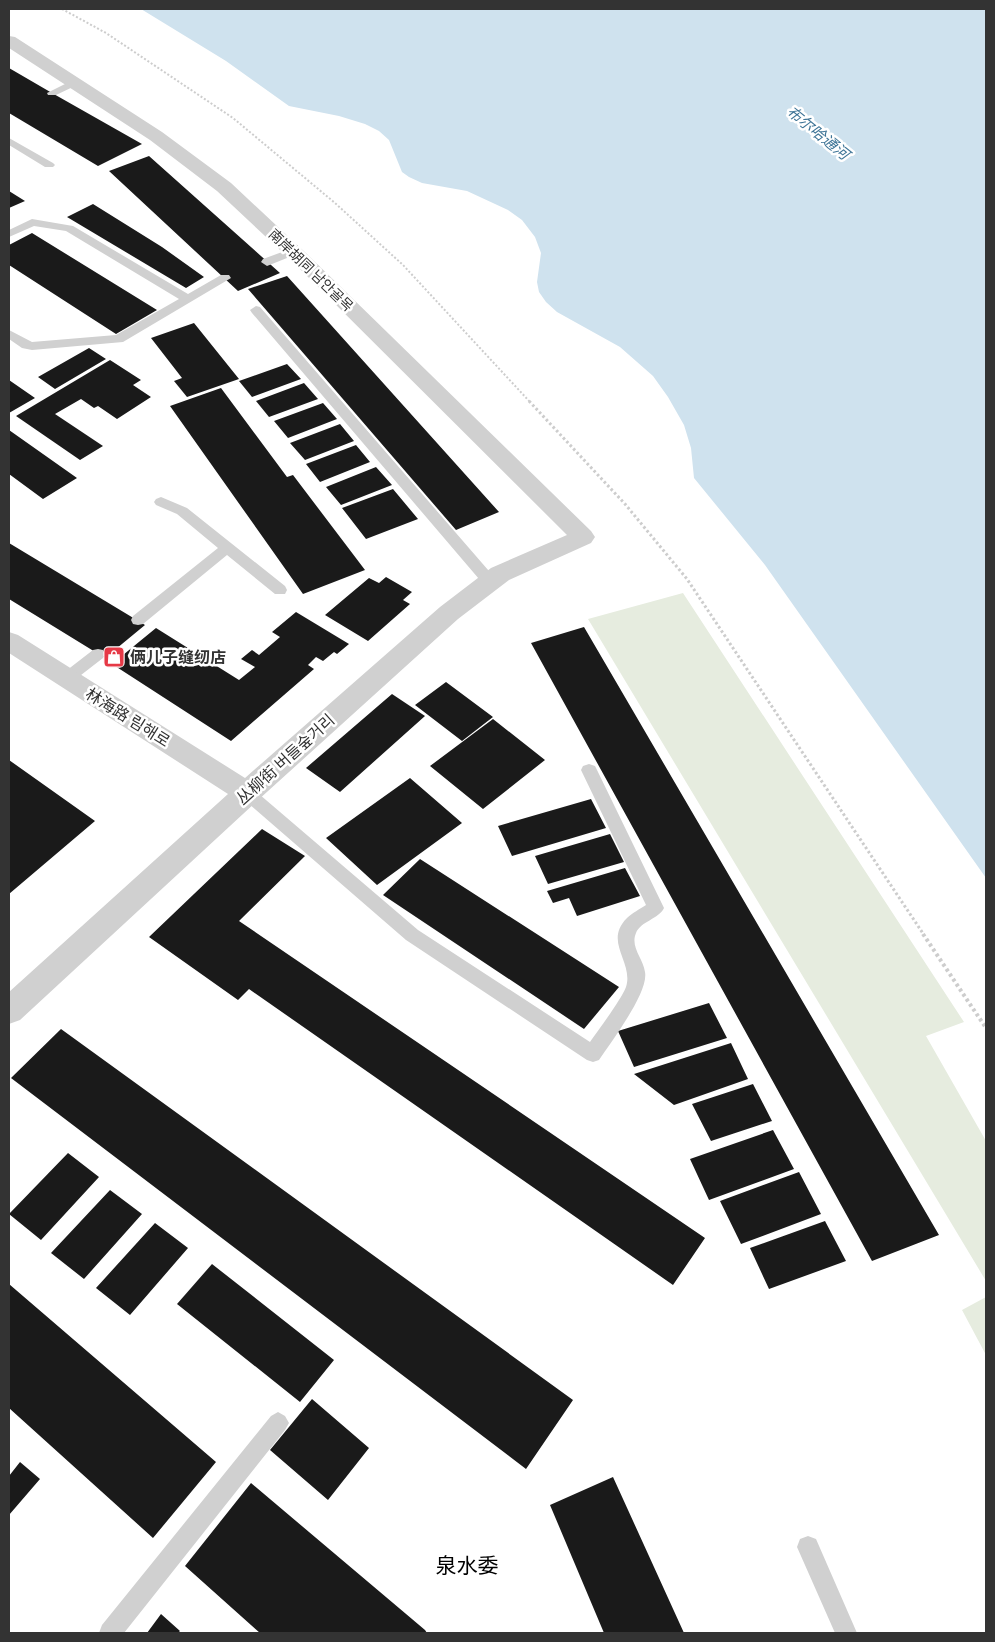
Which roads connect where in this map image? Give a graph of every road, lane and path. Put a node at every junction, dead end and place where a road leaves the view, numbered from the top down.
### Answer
1 (9, 42) edge
2 (73, 83) junction
3 (52, 93) dead end
4 (9, 141) edge
5 (49, 166) dead end
6 (9, 234) edge
7 (293, 252) junction
8 (268, 262) dead end
9 (224, 278) dead end
10 (187, 299) junction
11 (256, 310) dead end
12 (9, 334) edge
13 (161, 502) dead end
14 (583, 537) joint
15 (227, 548) junction
16 (490, 582) junction
17 (280, 590) dead end
18 (138, 620) dead end
19 (9, 641) edge
20 (98, 654) dead end
21 (67, 678) junction
22 (589, 770) dead end
23 (247, 793) junction
24 (9, 1011) edge
25 (278, 1423) dead end
26 (808, 1547) dead end
27 (110, 1633) edge
28 (846, 1633) edge

1 - 2 street, 南岸胡同 남안골목
2 - 3 lane
2 - 7 street, 南岸胡同 남안골목
4 - 5 lane
6 - 10 lane
7 - 8 lane
7 - 14 street, 南岸胡同 남안골목
9 - 10 lane
10 - 12 lane
11 - 16 lane
13 - 15 lane
14 - 16 street, 丛柳街 버들숲거리
15 - 17 lane
15 - 18 lane
16 - 23 street, 丛柳街 버들숲거리
19 - 21 street, 林海路 림해로
20 - 21 lane
21 - 23 street, 林海路 림해로
22 - 23 lane
23 - 24 street, 丛柳街 버들숲거리
25 - 27 lane
26 - 28 lane

